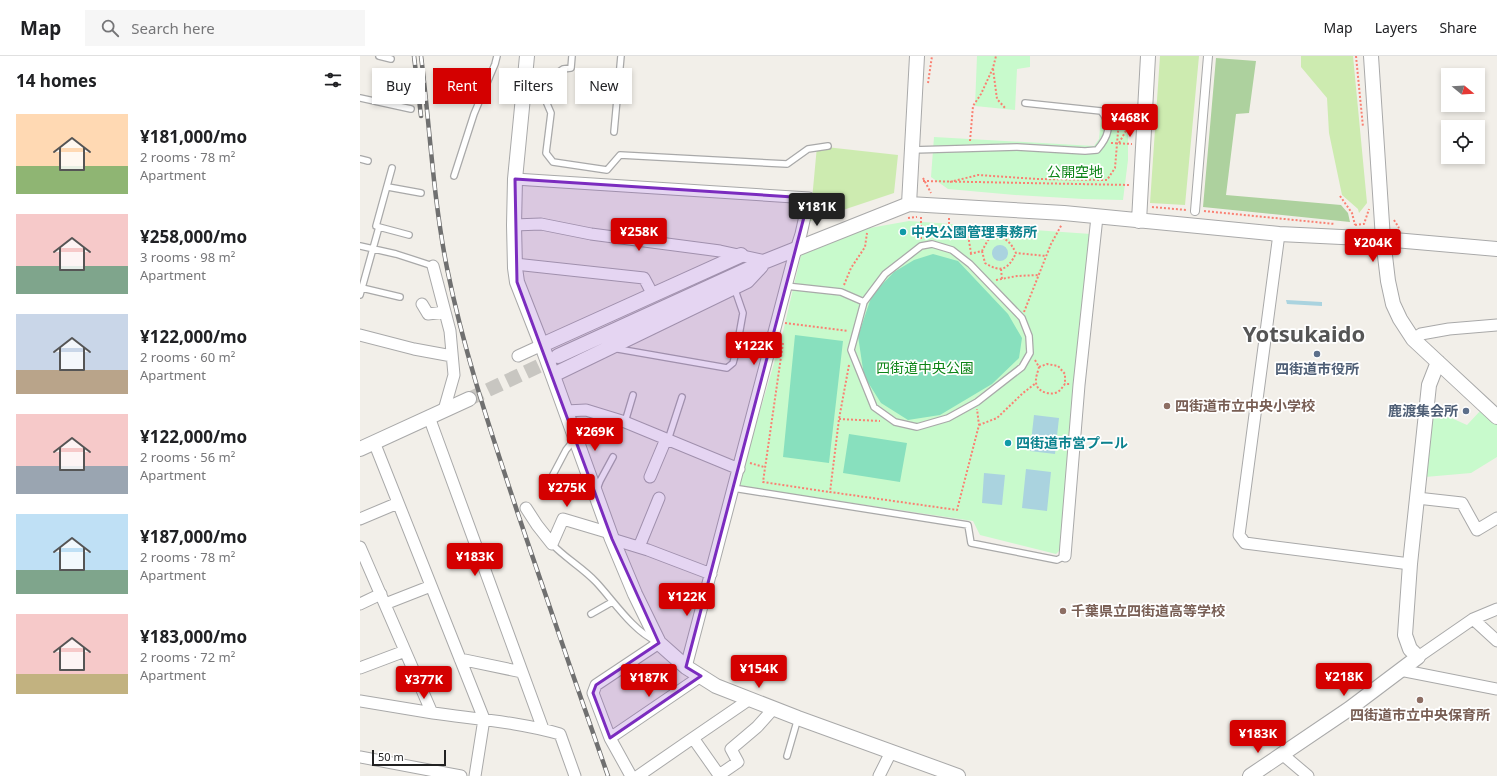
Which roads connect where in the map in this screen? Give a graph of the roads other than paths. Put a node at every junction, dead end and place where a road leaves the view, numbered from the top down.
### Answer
1 (379, 56) edge
2 (496, 56) edge
3 (527, 56) edge
4 (572, 56) edge
5 (621, 56) edge
6 (917, 56) edge
7 (1148, 56) edge
8 (1208, 56) edge
9 (1371, 56) edge
10 (391, 59) dead end
11 (526, 68) edge
12 (567, 68) edge
13 (360, 98) edge
14 (1025, 103) dead end
15 (522, 104) edge
16 (547, 104) edge
17 (411, 109) dead end
18 (614, 132) dead end
19 (828, 146) dead end
20 (912, 150) junction
21 (360, 159) edge
22 (368, 161) dead end
23 (392, 168) dead end
24 (454, 176) dead end
25 (515, 179) junction
26 (388, 187) junction
27 (421, 193) dead end
28 (909, 204) junction
29 (1195, 211) road end
30 (1097, 217) junction
31 (1139, 221) junction
32 (514, 225) junction
33 (379, 227) junction
34 (1279, 234) junction
35 (408, 235) dead end
36 (1383, 239) junction
37 (360, 246) edge
38 (372, 249) junction
39 (796, 249) junction
40 (1497, 249) edge
41 (741, 255) junction
42 (766, 261) junction
43 (515, 264) junction
44 (433, 266) joint
45 (786, 286) junction
46 (734, 287) junction
47 (362, 288) junction
48 (360, 295) edge
49 (653, 295) junction
50 (400, 297) dead end
51 (864, 302) junction
52 (422, 304) dead end
53 (445, 312) junction
54 (1497, 325) edge
55 (360, 335) edge
56 (1413, 339) junction
57 (542, 345) junction
58 (613, 346) junction
59 (452, 356) junction
60 (518, 356) dead end
61 (558, 356) tunnel mouth
62 (1438, 362) junction
63 (553, 375) junction
64 (633, 395) dead end
65 (682, 397) dead end
66 (469, 398) tunnel mouth
67 (444, 410) junction
68 (566, 412) junction
69 (429, 417) junction
70 (1497, 417) edge
71 (625, 422) junction
72 (576, 438) junction
73 (667, 440) junction
74 (374, 442) junction
75 (360, 449) edge
76 (613, 457) dead end
77 (740, 465) junction
78 (650, 477) dead end
79 (547, 486) dead end
80 (733, 488) junction
81 (596, 493) junction
82 (658, 498) dead end
83 (1417, 498) junction
84 (398, 503) junction
85 (526, 508) dead end
86 (1497, 518) edge
87 (360, 520) edge
88 (611, 536) junction
89 (552, 544) junction
90 (639, 547) junction
91 (360, 548) edge
92 (1065, 556) joint
93 (1410, 564) junction
94 (711, 574) junction
95 (431, 586) junction
96 (383, 599) junction
97 (612, 602) junction
98 (360, 604) edge
99 (1497, 610) edge
100 (591, 614) dead end
101 (1473, 619) junction
102 (1497, 641) edge
103 (659, 643) junction
104 (405, 651) junction
105 (1418, 656) junction
106 (460, 659) junction
107 (686, 667) junction
108 (360, 668) edge
109 (1400, 670) junction
110 (522, 672) junction
111 (701, 676) junction
112 (1497, 689) edge
113 (750, 699) junction
114 (360, 700) edge
115 (774, 708) junction
116 (432, 713) junction
117 (798, 718) junction
118 (484, 719) junction
119 (543, 729) junction
120 (610, 738) junction
121 (693, 738) junction
122 (891, 752) junction
123 (1282, 754) junction
124 (787, 756) dead end
125 (360, 757) edge
126 (461, 776) edge
127 (475, 776) edge
128 (575, 776) edge
129 (631, 776) edge
130 (638, 776) edge
131 (879, 776) edge
132 (958, 776) edge
133 (1250, 776) edge
134 (1308, 776) edge

1 - 10 lane
2 - 24 lane
3 - 11 street
4 - 12 lane
5 - 18 lane
6 - 20 street
7 - 31 street
8 - 29 street
9 - 36 street
13 - 17 lane
14 - 20 lane
15 - 25 street
16 - 19 lane
20 - 28 street
21 - 22 lane
23 - 26 lane
25 - 32 street
25 - 39 street
26 - 27 lane
26 - 33 lane
28 - 30 street
28 - 39 street
30 - 31 street
30 - 92 street
31 - 34 street
32 - 41 street
32 - 43 street
33 - 35 lane
33 - 38 lane
34 - 36 street
34 - 93 street
36 - 40 street
36 - 56 street
37 - 38 lane
38 - 44 lane
38 - 47 lane
39 - 42 street
39 - 45 street
41 - 42 street
41 - 49 street
42 - 46 street
42 - 61 street
43 - 49 street
43 - 57 street
44 - 53 street
45 - 51 lane
45 - 77 street
46 - 58 street
46 - 58 lane
47 - 48 lane
47 - 50 lane
49 - 57 street
51 - 51 lane
52 - 53 street
53 - 59 street
54 - 56 street
55 - 59 street
56 - 62 street
57 - 60 street
57 - 63 street
58 - 63 street
59 - 67 street
62 - 70 street
62 - 83 street
63 - 68 street
64 - 71 lane
65 - 73 lane
66 - 67 street
67 - 69 street
68 - 71 street
68 - 72 street
69 - 74 street
69 - 110 street
71 - 73 street
72 - 79 lane
72 - 81 street
73 - 77 street
73 - 78 street
74 - 75 street
74 - 84 street
76 - 81 lane
77 - 80 street
80 - 92 lane
80 - 94 street
81 - 88 street
82 - 90 street
83 - 86 street
83 - 93 street
84 - 87 street
84 - 95 street
85 - 89 street
88 - 89 street
88 - 90 street
88 - 103 street
89 - 97 lane
90 - 94 street
91 - 96 street
93 - 105 street
94 - 107 street
95 - 96 street
95 - 106 street
96 - 98 street
96 - 104 street
97 - 100 lane
97 - 103 lane
99 - 101 street
101 - 102 street
101 - 105 street
103 - 107 street
103 - 120 street
104 - 108 street
104 - 116 street
105 - 109 street
106 - 110 street
106 - 118 street
107 - 111 street
109 - 112 street
109 - 123 street
110 - 119 street
111 - 113 street
111 - 120 street
113 - 115 street
113 - 121 street
114 - 116 street
115 - 117 street
115 - 121 street
116 - 118 street
117 - 122 street
117 - 124 lane
118 - 119 street
118 - 127 street
119 - 128 street
120 - 129 street
121 - 130 street
122 - 131 street
122 - 132 street
123 - 133 street
123 - 134 street
125 - 126 street

